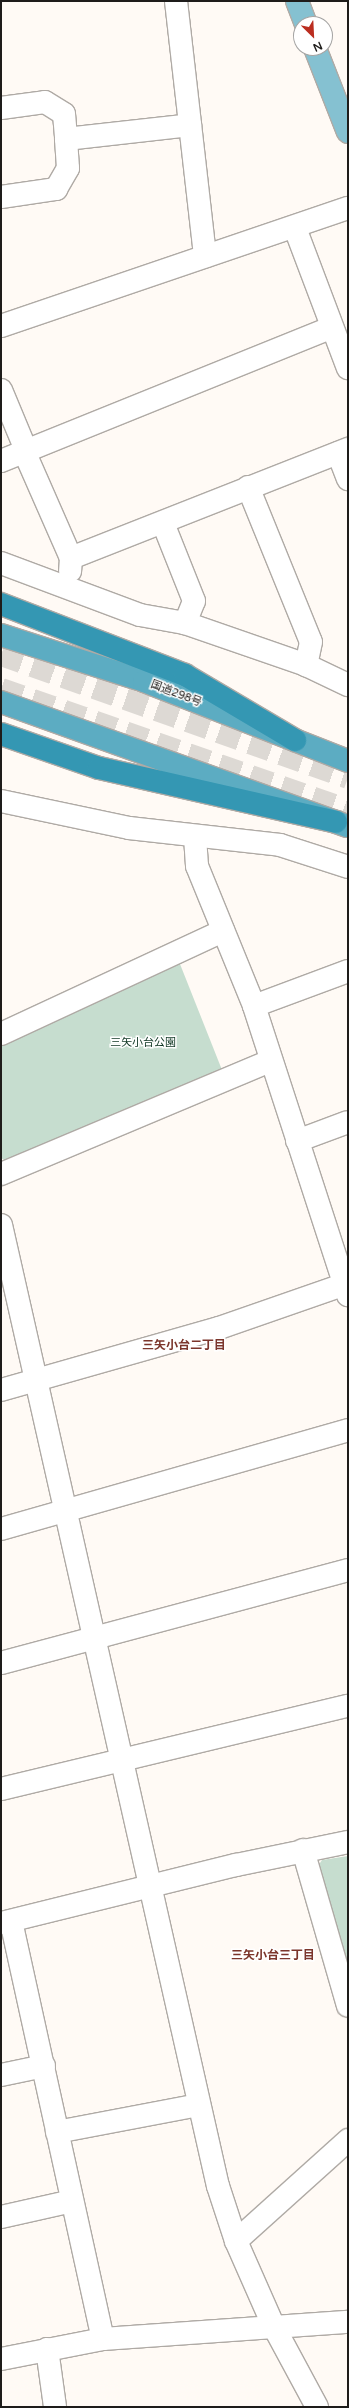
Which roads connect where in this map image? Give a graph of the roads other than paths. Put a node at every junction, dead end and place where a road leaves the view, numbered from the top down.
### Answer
1 (176, 1) edge
2 (297, 1) edge
3 (303, 16) edge
4 (318, 56) edge
5 (1, 108) edge
6 (190, 125) junction
7 (348, 132) edge
8 (66, 139) junction
9 (1, 197) edge
10 (348, 208) edge
11 (295, 228) junction
12 (206, 256) junction
13 (1, 326) edge
14 (331, 328) junction
15 (348, 368) edge
16 (1, 390) edge
17 (25, 450) junction
18 (343, 451) edge
19 (1, 461) edge
20 (348, 479) edge
21 (248, 487) junction
22 (163, 523) junction
23 (71, 558) junction
24 (1, 563) edge
25 (64, 587) junction
26 (1, 604) edge
27 (185, 623) junction
28 (1, 635) edge
29 (306, 665) junction
30 (348, 685) edge
31 (1, 702) edge
32 (1, 734) edge
33 (295, 740) junction
34 (348, 761) edge
35 (1, 801) edge
36 (342, 824) edge
37 (195, 837) junction
38 (348, 867) edge
39 (223, 931) junction
40 (348, 971) edge
41 (254, 1006) junction
42 (1, 1034) edge
43 (270, 1061) junction
44 (348, 1122) edge
45 (297, 1141) junction
46 (1, 1174) edge
47 (1, 1225) edge
48 (347, 1288) edge
49 (35, 1380) junction
50 (1, 1390) edge
51 (348, 1430) edge
52 (65, 1511) junction
53 (1, 1529) edge
54 (348, 1570) edge
55 (96, 1638) junction
56 (1, 1663) edge
57 (348, 1706) edge
58 (121, 1760) junction
59 (1, 1789) edge
60 (348, 1842) edge
61 (302, 1850) junction
62 (149, 1887) junction
63 (6, 1922) edge
64 (348, 2006) edge
65 (44, 2066) junction
66 (1, 2075) edge
67 (198, 2105) junction
68 (57, 2132) junction
69 (348, 2140) edge
70 (72, 2201) junction
71 (1, 2217) edge
72 (236, 2241) junction
73 (348, 2322) edge
74 (274, 2327) junction
75 (103, 2339) junction
76 (47, 2349) junction
77 (1, 2359) edge
78 (55, 2407) edge
79 (317, 2407) edge

1 - 6 street
2 - 3 main road
4 - 7 main road
5 - 8 street
6 - 8 street
6 - 12 street
8 - 9 street
10 - 11 street
11 - 12 street
11 - 14 street
12 - 13 street
14 - 15 street
14 - 17 street
16 - 17 street
17 - 19 street
17 - 23 street
18 - 20 street
18 - 21 street
21 - 22 street
21 - 29 street
22 - 23 street
22 - 27 street
23 - 25 street
24 - 25 street
25 - 27 street
26 - 33 highway
27 - 29 street
28 - 33 highway, 国道298号
29 - 30 street
31 - 36 highway
32 - 36 highway
33 - 34 highway, 国道298号
35 - 37 street
37 - 38 street
37 - 39 street
39 - 41 street
39 - 42 street
40 - 41 street
41 - 43 street
43 - 45 street
43 - 46 street
44 - 45 street
45 - 48 street
47 - 49 street
48 - 49 street
49 - 50 street
49 - 52 street
51 - 52 street
52 - 53 street
52 - 55 street
54 - 55 street
55 - 56 street
55 - 58 street
57 - 58 street
58 - 59 street
58 - 62 street
60 - 61 street
61 - 62 street
61 - 64 street
62 - 63 street
62 - 67 street
63 - 65 street
65 - 66 street
65 - 68 street
67 - 68 street
67 - 72 street
68 - 70 street
69 - 72 street
70 - 71 street
70 - 75 street
72 - 74 street
73 - 74 street
74 - 75 street
74 - 79 street
75 - 76 street
76 - 77 street
76 - 78 street

